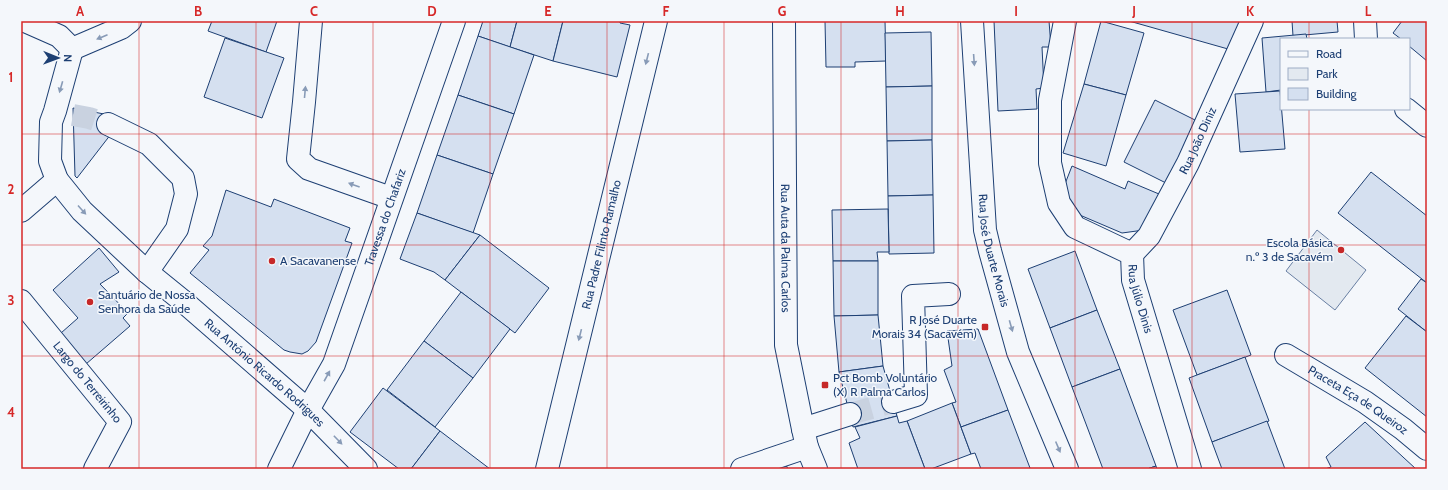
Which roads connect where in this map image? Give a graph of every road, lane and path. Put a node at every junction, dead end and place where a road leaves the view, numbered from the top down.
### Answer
1 (25, 21) edge
2 (130, 21) edge
3 (311, 21) edge
4 (454, 21) edge
5 (656, 21) edge
6 (972, 21) edge
7 (1065, 21) edge
8 (1252, 21) edge
9 (1365, 21) edge
10 (784, 22) edge
11 (1366, 38) edge
12 (72, 50) junction
13 (1407, 110) edge
14 (108, 124) tunnel mouth
15 (1427, 126) edge
16 (57, 180) junction
17 (391, 198) junction
18 (21, 211) edge
19 (1132, 254) junction
20 (147, 272) junction
21 (949, 294) dead end
22 (21, 301) edge
23 (1286, 356) dead end
24 (893, 402) tunnel mouth
25 (308, 410) junction
26 (850, 414) tunnel mouth
27 (805, 438) junction
28 (1427, 449) edge
29 (95, 469) edge
30 (279, 469) edge
31 (366, 469) edge
32 (547, 469) edge
33 (742, 469) edge
34 (816, 469) edge
35 (1066, 469) edge
36 (1190, 469) edge

1 - 12 street
2 -> 12 street
17 -> 3 street
4 - 17 street, Travessa do Chafariz
5 -> 32 street, Rua Padre Filinto Ramalho
6 -> 35 street, Rua José Duarte Morais
7 - 19 street, Rua Júlio Dinis
8 - 19 street, Rua João Diniz
9 - 11 street
10 - 27 street, Rua Auta da Palma Carlos
12 -> 16 street, Rua António Ricardo Rodrigues
13 - 15 street
14 - 20 street
16 - 18 street
16 -> 20 street, Rua António Ricardo Rodrigues
25 -> 17 street, Travessa do Chafariz
19 - 36 street, Rua Júlio Dinis
20 - 25 street, Rua António Ricardo Rodrigues
21 - 24 street
22 - 29 street, Largo do Terreirinho
23 - 28 street, Praceta Eça de Queiroz
25 - 30 street, Travessa do Chafariz
25 -> 31 street, Rua António Ricardo Rodrigues
26 - 27 street
27 - 33 street
27 - 34 street, Rua Auta da Palma Carlos

